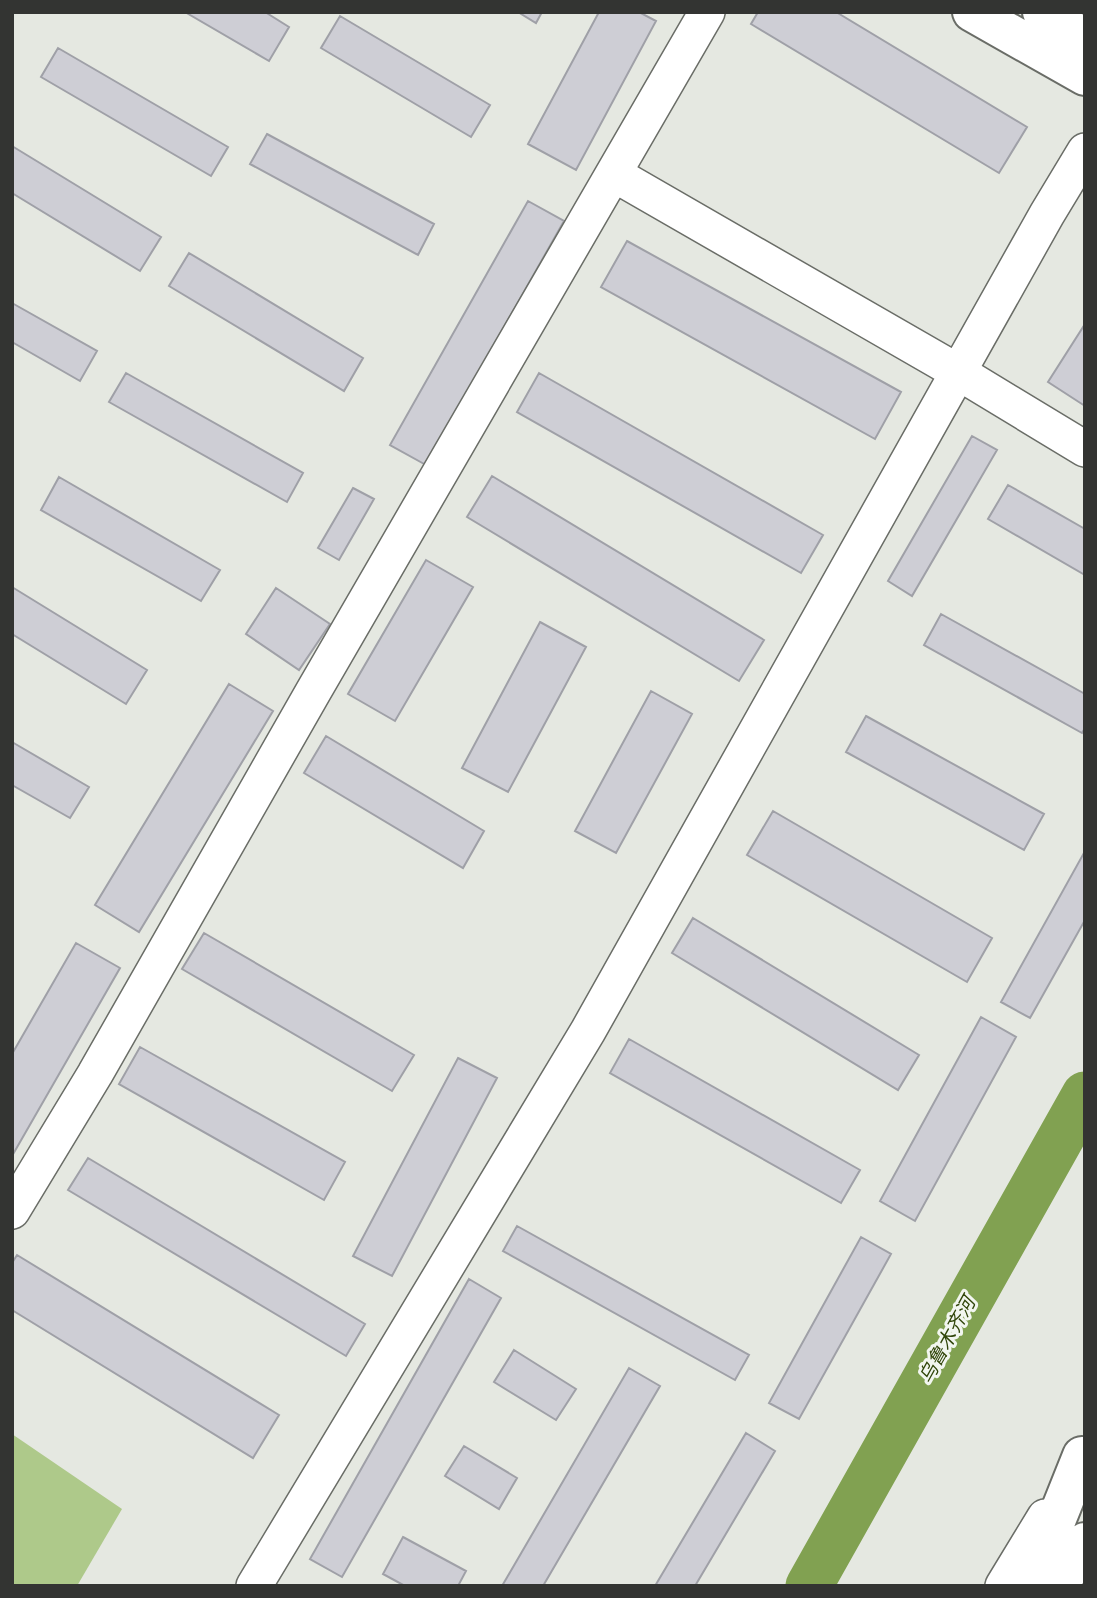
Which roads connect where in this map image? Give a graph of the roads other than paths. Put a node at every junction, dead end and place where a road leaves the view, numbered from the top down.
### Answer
1 (707, 12) edge
2 (952, 12) edge
3 (972, 12) edge
4 (1013, 12) edge
5 (1042, 12) edge
6 (1085, 38) edge
7 (1085, 56) edge
8 (1085, 76) edge
9 (1085, 86) edge
10 (1085, 151) edge
11 (614, 174) junction
12 (958, 372) junction
13 (1085, 449) edge
14 (12, 1211) edge
15 (1083, 1453) edge
16 (1085, 1542) edge
17 (254, 1586) edge
18 (1003, 1586) edge
19 (1030, 1586) edge
20 (1059, 1586) edge

1 - 11 street
2 - 9 street
3 - 8 highway
4 - 7 highway
5 - 6 highway
10 - 12 street
11 - 12 street
11 - 14 street
12 - 13 street
12 - 17 street
15 - 18 street
15 - 19 highway
16 - 20 highway

